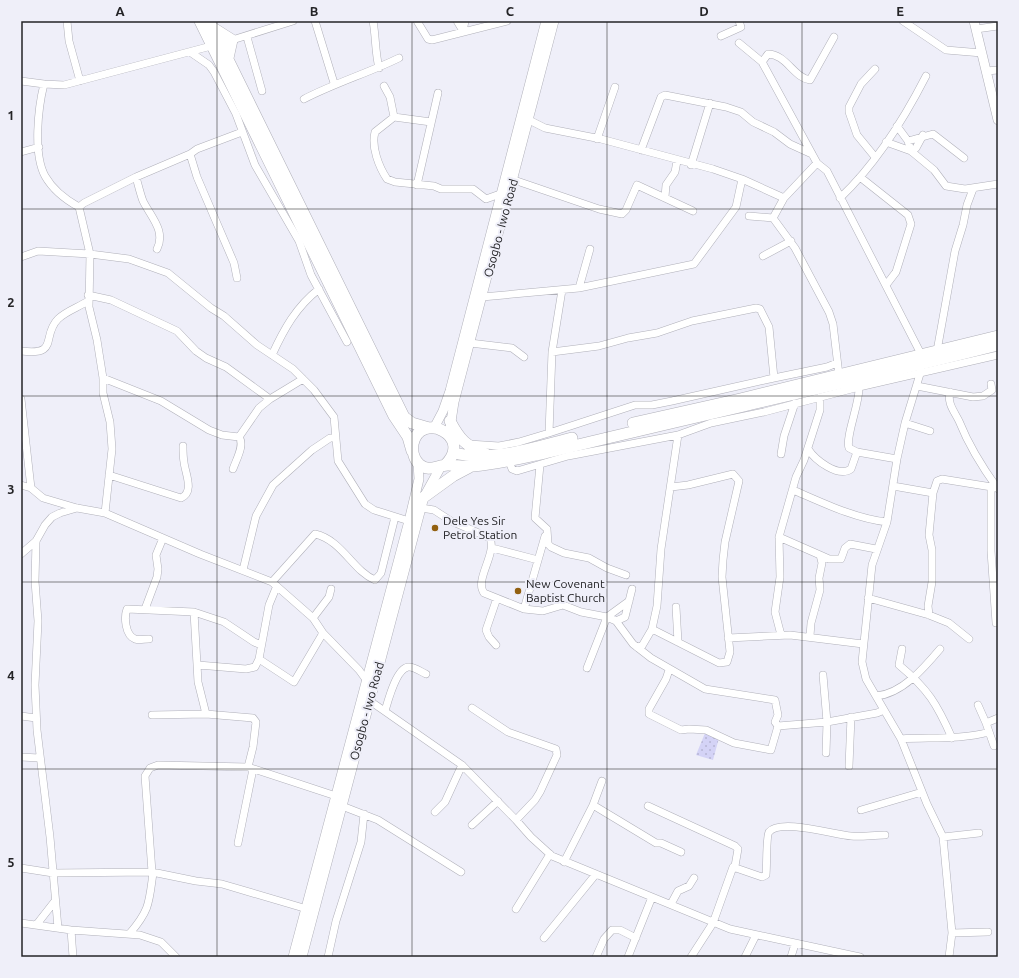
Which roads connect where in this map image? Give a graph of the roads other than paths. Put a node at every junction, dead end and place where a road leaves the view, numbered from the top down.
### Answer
1 (67, 21) edge
2 (200, 21) edge
3 (293, 21) edge
4 (315, 21) edge
5 (373, 21) edge
6 (417, 21) edge
7 (457, 21) edge
8 (466, 21) edge
9 (506, 21) edge
10 (546, 21) edge
11 (554, 21) edge
12 (739, 21) edge
13 (903, 21) edge
14 (211, 25) edge
15 (975, 25) edge
16 (998, 26) edge
17 (463, 31) junction
18 (721, 36) dead end
19 (247, 37) junction
20 (834, 37) dead end
21 (232, 40) junction
22 (739, 43) dead end
23 (216, 45) junction
24 (190, 52) junction
25 (982, 53) junction
26 (228, 58) junction
27 (399, 58) dead end
28 (762, 62) junction
29 (379, 68) junction
30 (875, 69) dead end
31 (998, 70) edge
32 (986, 71) junction
33 (926, 76) dead end
34 (21, 80) edge
35 (80, 81) junction
36 (44, 84) junction
37 (334, 84) junction
38 (384, 86) dead end
39 (615, 87) dead end
40 (262, 91) dead end
41 (438, 93) dead end
42 (304, 99) dead end
43 (710, 103) junction
44 (394, 117) junction
45 (529, 120) junction
46 (998, 120) edge
47 (431, 122) junction
48 (897, 126) junction
49 (242, 132) junction
50 (923, 136) junction
51 (597, 138) junction
52 (908, 141) junction
53 (886, 142) junction
54 (39, 147) junction
55 (641, 150) junction
56 (911, 151) junction
57 (21, 152) edge
58 (190, 154) junction
59 (812, 154) junction
60 (875, 158) junction
61 (964, 158) dead end
62 (677, 161) junction
63 (817, 163) junction
64 (691, 164) junction
65 (136, 177) junction
66 (860, 177) junction
67 (742, 179) junction
68 (514, 180) junction
69 (998, 184) edge
70 (417, 185) junction
71 (973, 189) junction
72 (500, 194) junction
73 (665, 197) junction
74 (784, 198) junction
75 (840, 198) junction
76 (79, 207) junction
77 (693, 211) dead end
78 (749, 216) dead end
79 (773, 218) junction
80 (791, 241) junction
81 (157, 249) dead end
82 (590, 249) dead end
83 (90, 254) junction
84 (763, 256) dead end
85 (21, 257) edge
86 (237, 278) dead end
87 (886, 285) junction
88 (579, 288) junction
89 (318, 289) junction
90 (562, 290) junction
91 (482, 297) junction
92 (88, 298) junction
93 (998, 336) edge
94 (348, 342) dead end
95 (470, 343) junction
96 (998, 345) edge
97 (21, 351) edge
98 (937, 351) junction
99 (552, 352) junction
100 (270, 354) junction
101 (998, 356) edge
102 (524, 357) dead end
103 (837, 363) junction
104 (920, 364) junction
105 (839, 375) junction
106 (103, 378) junction
107 (774, 378) junction
108 (303, 379) junction
109 (991, 384) dead end
110 (917, 386) junction
111 (860, 387) junction
112 (950, 392) junction
113 (806, 396) junction
114 (820, 397) junction
115 (21, 399) edge
116 (270, 399) junction
117 (795, 403) junction
118 (720, 407) junction
119 (450, 421) junction
120 (905, 423) junction
121 (431, 428) junction
122 (642, 429) junction
123 (930, 432) dead end
124 (549, 433) junction
125 (450, 435) junction
126 (678, 435) junction
127 (239, 437) junction
128 (336, 438) junction
129 (645, 441) junction
130 (465, 444) junction
131 (183, 446) dead end
132 (808, 449) junction
133 (857, 452) junction
134 (453, 453) junction
135 (781, 454) dead end
136 (492, 456) junction
137 (416, 458) junction
138 (24, 459) edge
139 (897, 459) junction
140 (509, 462) junction
141 (540, 465) junction
142 (472, 466) junction
143 (443, 467) junction
144 (233, 469) dead end
145 (109, 475) junction
146 (21, 485) edge
147 (893, 486) junction
148 (670, 487) junction
149 (30, 488) junction
150 (996, 488) edge
151 (793, 490) junction
152 (933, 493) junction
153 (422, 502) junction
154 (77, 508) junction
155 (105, 513) junction
156 (395, 517) junction
157 (409, 521) junction
158 (887, 522) junction
159 (547, 529) junction
160 (779, 537) junction
161 (163, 538) junction
162 (36, 541) junction
163 (492, 548) junction
164 (876, 549) junction
165 (21, 554) edge
166 (820, 555) junction
167 (538, 560) junction
168 (243, 570) junction
169 (626, 575) dead end
170 (996, 584) edge
171 (274, 585) junction
172 (331, 589) dead end
173 (632, 589) dead end
174 (497, 598) junction
175 (868, 598) junction
176 (629, 601) junction
177 (928, 606) junction
178 (676, 607) dead end
179 (145, 609) junction
180 (524, 609) junction
181 (194, 612) junction
182 (918, 612) junction
183 (929, 615) junction
184 (607, 617) junction
185 (313, 618) junction
186 (616, 622) junction
187 (996, 623) dead end
188 (652, 629) junction
189 (323, 633) junction
190 (781, 635) junction
191 (810, 636) junction
192 (728, 638) junction
193 (149, 639) dead end
194 (969, 639) dead end
195 (678, 642) junction
196 (863, 644) junction
197 (261, 645) junction
198 (496, 645) dead end
199 (637, 646) junction
200 (902, 649) dead end
201 (940, 649) dead end
202 (259, 659) junction
203 (198, 665) junction
204 (587, 668) dead end
205 (669, 670) junction
206 (426, 674) dead end
207 (823, 675) dead end
208 (914, 678) junction
209 (367, 681) junction
210 (876, 696) junction
211 (370, 701) junction
212 (978, 705) dead end
213 (472, 708) dead end
214 (884, 710) junction
215 (385, 711) junction
216 (206, 714) junction
217 (152, 715) dead end
218 (21, 716) edge
219 (851, 717) junction
220 (36, 718) junction
221 (998, 718) edge
222 (827, 722) junction
223 (986, 722) junction
224 (778, 726) junction
225 (989, 732) junction
226 (952, 738) junction
227 (900, 739) junction
228 (994, 746) dead end
229 (826, 753) dead end
230 (21, 757) edge
231 (39, 758) junction
232 (462, 765) junction
233 (849, 766) dead end
234 (250, 768) junction
235 (602, 781) dead end
236 (922, 792) junction
237 (336, 796) junction
238 (498, 801) junction
239 (593, 805) junction
240 (342, 806) junction
241 (648, 806) dead end
242 (862, 810) dead end
243 (436, 812) dead end
244 (364, 814) junction
245 (516, 820) junction
246 (472, 825) dead end
247 (979, 833) dead end
248 (885, 835) dead end
249 (942, 836) junction
250 (238, 843) dead end
251 (681, 852) dead end
252 (550, 854) junction
253 (564, 862) junction
254 (735, 866) junction
255 (21, 868) edge
256 (461, 872) dead end
257 (53, 873) junction
258 (152, 873) junction
259 (596, 874) junction
260 (694, 878) dead end
261 (652, 897) junction
262 (55, 901) junction
263 (672, 904) junction
264 (307, 909) junction
265 (516, 909) dead end
266 (21, 923) edge
267 (713, 923) junction
268 (37, 924) junction
269 (58, 928) junction
270 (71, 930) junction
271 (988, 932) dead end
272 (130, 933) junction
273 (952, 933) junction
274 (756, 936) junction
275 (544, 938) dead end
276 (636, 938) junction
277 (795, 944) junction
278 (73, 957) edge
279 (176, 957) edge
280 (294, 957) edge
281 (302, 957) edge
282 (328, 957) edge
283 (596, 957) edge
284 (628, 957) edge
285 (691, 957) edge
286 (745, 957) edge
287 (791, 957) edge
288 (860, 957) edge
289 (949, 957) edge

1 - 35 street
2 - 23 highway
3 - 19 street
4 - 37 street
5 - 29 street
6 - 17 street
7 - 17 street
8 - 17 street
9 - 17 street
10 - 72 main road, Osogbo - Iwo Road
11 - 45 main road, Osogbo - Iwo Road
12 - 18 street
13 - 25 street
14 - 21 highway
14 - 23 highway
15 - 16 street
15 - 25 main road
19 - 21 street
19 - 40 street
20 - 28 street
21 - 23 street
21 - 26 highway
22 - 28 street
23 - 24 street
23 - 26 highway
23 - 137 highway
24 - 35 street
24 - 49 street
25 - 32 main road
26 - 121 highway
27 - 29 street
28 - 59 street
29 - 37 street
30 - 60 street
31 - 32 street
32 - 46 main road
33 - 48 street
34 - 36 street
35 - 36 street
36 - 54 street
37 - 42 street
38 - 44 street
39 - 51 street
41 - 47 street
43 - 55 street
43 - 59 street
43 - 64 street
44 - 47 street
44 - 70 street
45 - 51 street
45 - 68 main road, Osogbo - Iwo Road
47 - 70 street
48 - 52 street
48 - 53 street
49 - 58 street
49 - 89 street
50 - 52 street
50 - 56 street
50 - 61 street
51 - 55 street
52 - 56 street
53 - 56 street
53 - 60 street
54 - 57 street
54 - 76 street
55 - 62 street
56 - 71 street
58 - 65 street
58 - 86 street
59 - 63 street
60 - 66 street
62 - 64 street
62 - 73 street
63 - 74 street
63 - 75 street
64 - 67 street
65 - 76 street
65 - 81 street
66 - 75 street
66 - 87 street
67 - 74 street
67 - 88 street
68 - 73 street
68 - 91 main road, Osogbo - Iwo Road
69 - 71 street
70 - 72 street
71 - 98 street
72 - 121 main road, Osogbo - Iwo Road
73 - 77 street
74 - 79 street
75 - 87 street
76 - 83 street
78 - 79 street
79 - 80 street
80 - 84 street
80 - 103 street
82 - 88 street
83 - 85 street
83 - 92 street
83 - 100 street
87 - 104 street
88 - 90 street
89 - 94 street
89 - 100 street
90 - 91 street
90 - 99 street
91 - 95 main road, Osogbo - Iwo Road
92 - 97 street
92 - 106 street
92 - 116 street
93 - 98 highway
95 - 102 street
95 - 119 main road, Osogbo - Iwo Road
96 - 104 highway
98 - 104 highway
99 - 107 street
99 - 124 street
100 - 108 street
101 - 104 street
103 - 105 street
103 - 107 street
104 - 105 highway
104 - 110 street
104 - 111 street
104 - 113 highway
105 - 118 highway
106 - 127 street
106 - 145 street
107 - 124 street
108 - 116 street
108 - 128 street
109 - 112 street
110 - 112 street
110 - 120 street
111 - 114 street
111 - 133 street
112 - 150 street
113 - 114 street
113 - 117 street
113 - 118 highway
114 - 132 street
115 - 138 street
116 - 127 street
117 - 126 street
117 - 135 street
118 - 122 highway
118 - 136 highway
119 - 125 main road, Osogbo - Iwo Road
119 - 130 highway
120 - 123 street
120 - 139 street
121 - 125 highway
121 - 137 highway
122 - 129 street
122 - 140 highway
124 - 130 street
125 - 134 highway
126 - 129 street
126 - 148 street
127 - 144 street
128 - 156 street
128 - 168 street
129 - 141 street
130 - 136 highway
131 - 145 street
132 - 133 street
132 - 151 street
133 - 139 street
134 - 136 highway
134 - 143 highway
137 - 143 highway
137 - 157 main road, Osogbo - Iwo Road
138 - 149 street
139 - 147 street
140 - 141 street
140 - 142 highway
141 - 159 street
142 - 143 highway
142 - 153 highway
143 - 153 main road, Osogbo - Iwo Road
145 - 155 street
146 - 149 street
147 - 152 street
147 - 158 street
148 - 188 street
148 - 192 street
149 - 154 street
150 - 152 street
150 - 170 street
151 - 158 street
151 - 160 street
152 - 177 street
153 - 163 street
153 - 211 main road, Osogbo - Iwo Road
154 - 155 street
154 - 162 street
155 - 161 street
156 - 157 street
156 - 171 street
157 - 209 main road, Osogbo - Iwo Road
158 - 164 street
159 - 167 street
159 - 169 street
160 - 166 street
160 - 190 street
161 - 168 street
161 - 179 street
162 - 165 street
162 - 220 street
163 - 167 street
163 - 174 street
164 - 166 street
164 - 175 street
166 - 191 street
167 - 180 street
168 - 171 street
170 - 187 street
171 - 185 street
171 - 197 street
172 - 185 street
173 - 176 street
174 - 180 street
174 - 198 street
175 - 182 street
175 - 196 street
176 - 184 street
176 - 186 street
177 - 182 street
177 - 183 street
178 - 195 street
179 - 181 street
179 - 193 street
180 - 184 street
181 - 197 street
181 - 203 street
182 - 183 street
183 - 194 street
184 - 186 street
184 - 204 street
185 - 189 street
186 - 199 street
188 - 195 street
188 - 199 street
189 - 202 street
189 - 209 street
190 - 191 street
190 - 192 street
191 - 196 street
192 - 195 street
196 - 210 street
197 - 202 street
199 - 205 street
200 - 208 street
201 - 208 street
202 - 203 street
203 - 216 street
205 - 224 street
205 - 224 street
206 - 215 street
207 - 222 street
208 - 210 street
208 - 226 street
209 - 237 main road, Osogbo - Iwo Road
210 - 214 street
211 - 215 street
211 - 240 main road, Osogbo - Iwo Road
212 - 223 street
213 - 245 street
214 - 219 street
214 - 227 street
215 - 232 street
216 - 217 street
216 - 234 street
218 - 220 street
219 - 222 street
219 - 233 street
220 - 231 street
221 - 223 street
222 - 224 street
222 - 229 street
223 - 225 street
225 - 226 street
225 - 228 street
226 - 227 street
227 - 236 street
230 - 231 street
231 - 257 street
232 - 238 street
232 - 243 street
234 - 237 street
234 - 250 street
234 - 258 street
235 - 239 street
236 - 242 street
236 - 249 street
237 - 264 main road, Osogbo - Iwo Road
238 - 245 street
238 - 246 street
239 - 251 street
239 - 253 street
240 - 244 street
240 - 281 main road, Osogbo - Iwo Road
241 - 254 street
244 - 256 street
244 - 282 street
245 - 252 street
247 - 249 street
248 - 254 street
249 - 273 street
252 - 253 street
252 - 265 street
253 - 259 street
254 - 267 street
255 - 257 street
257 - 258 street
257 - 262 street
258 - 264 street
258 - 272 street
259 - 261 street
259 - 275 street
260 - 263 street
261 - 263 street
261 - 276 street
262 - 268 street
262 - 269 street
263 - 267 street
264 - 280 main road, Osogbo - Iwo Road
266 - 268 street
267 - 274 street
267 - 285 street
268 - 269 street
269 - 270 street
270 - 272 street
270 - 278 street
271 - 273 street
272 - 279 street
273 - 289 street
274 - 277 street
274 - 286 street
276 - 283 street
276 - 284 street
277 - 287 street
277 - 288 street

